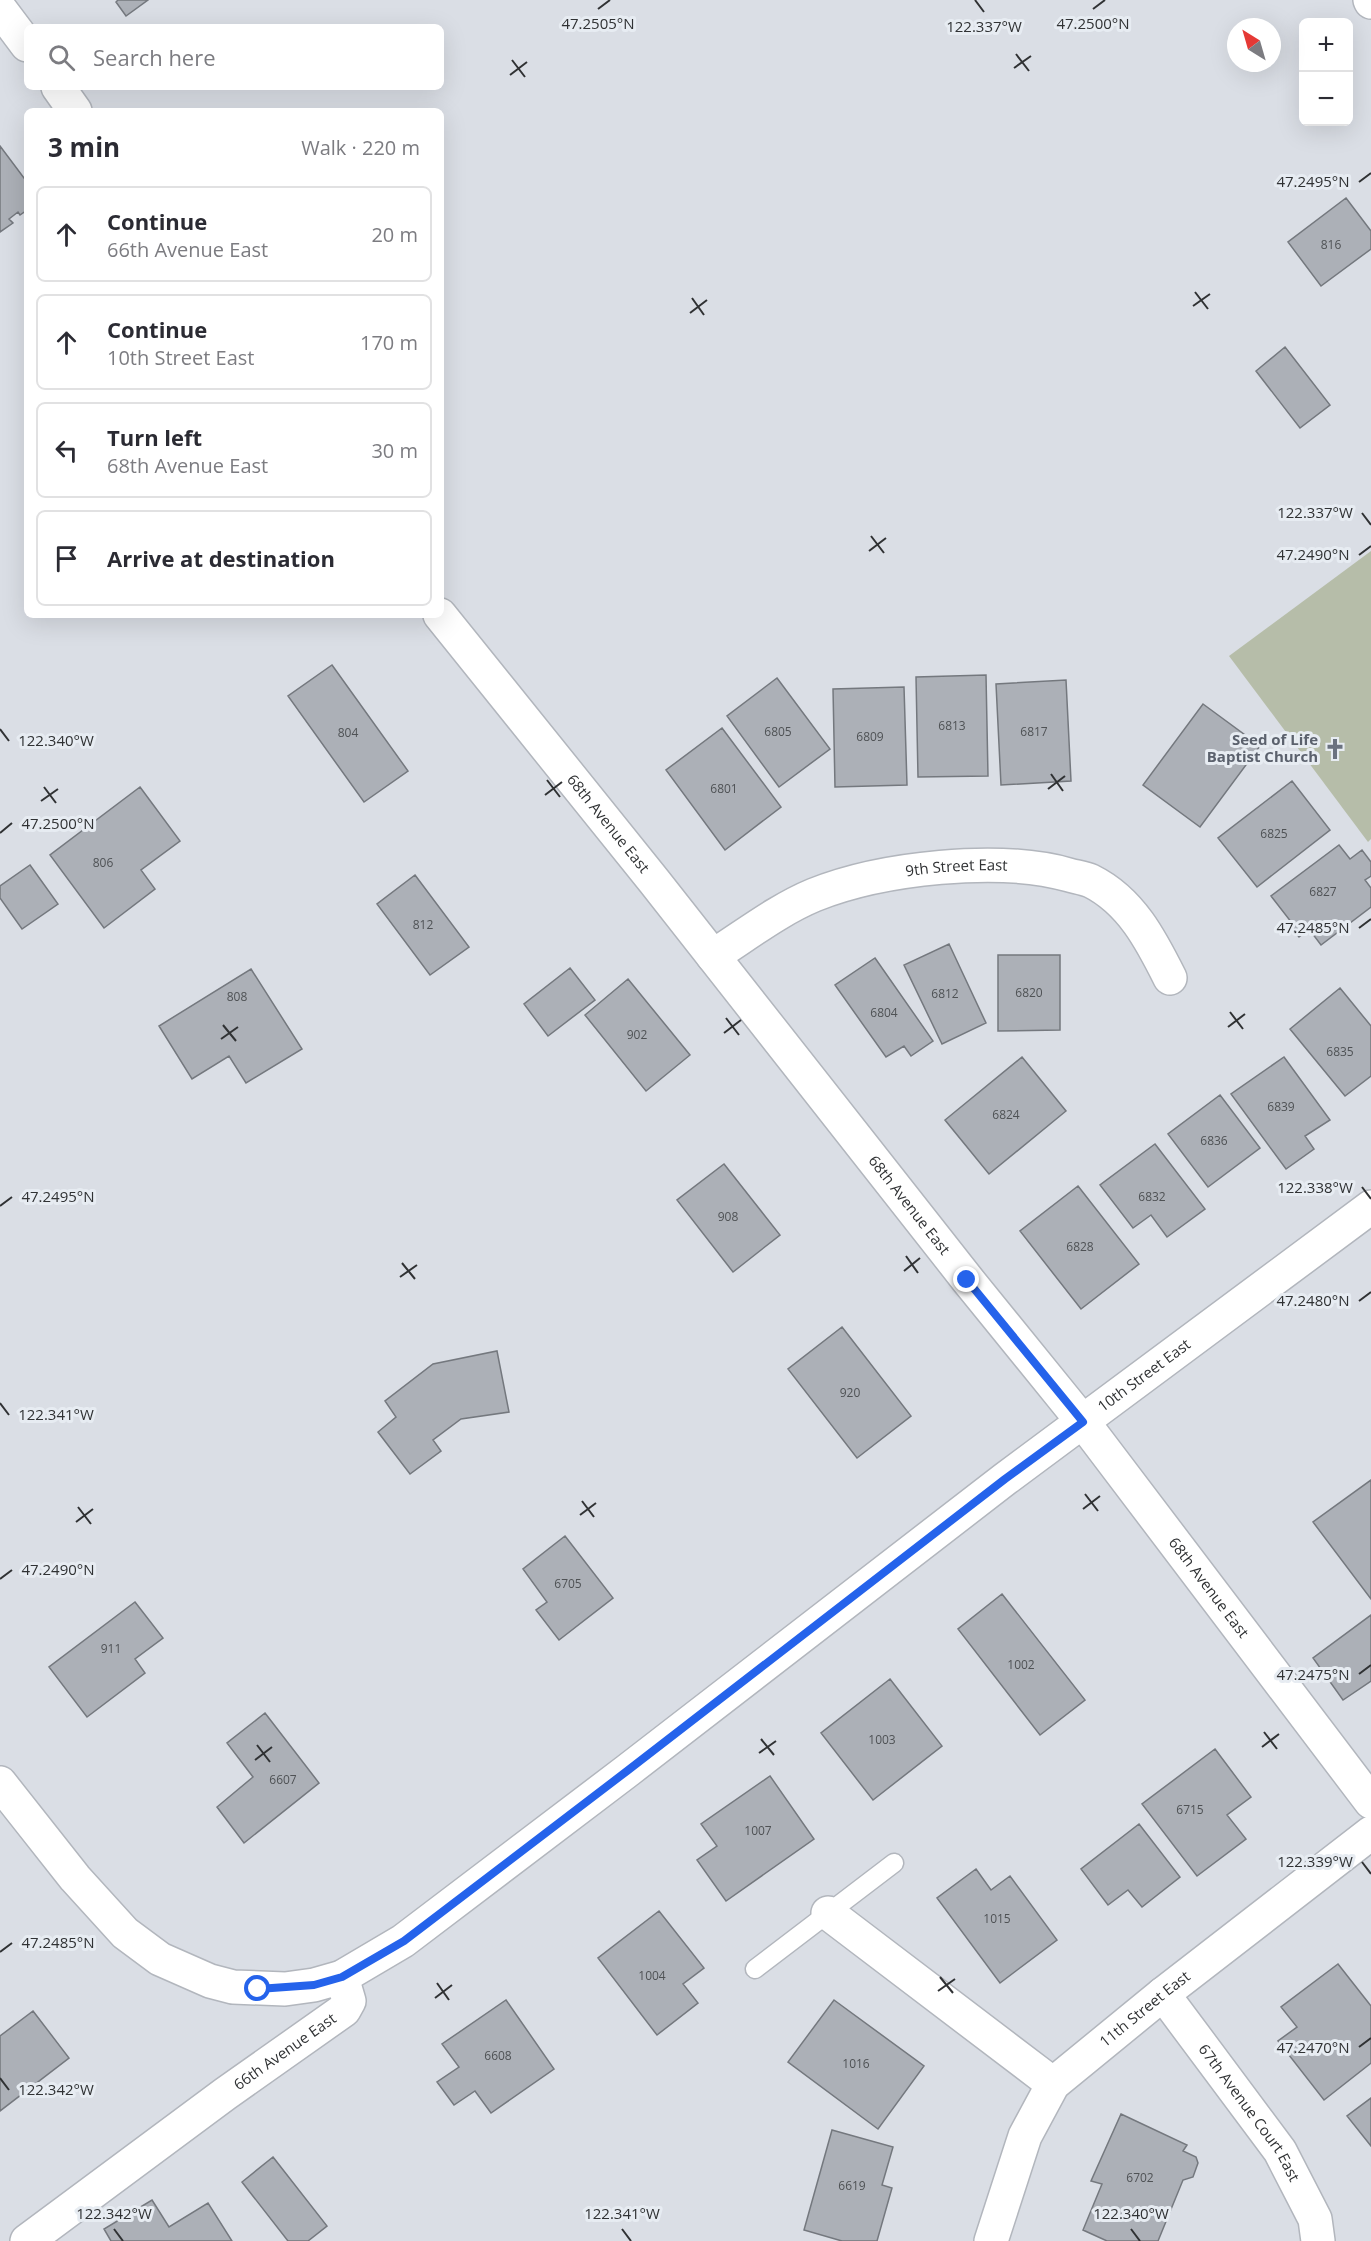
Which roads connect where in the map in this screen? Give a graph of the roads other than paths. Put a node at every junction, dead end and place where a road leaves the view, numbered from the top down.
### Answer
1 (0, 9) edge
2 (24, 41) edge
3 (60, 90) edge
4 (73, 108) edge
5 (442, 618) edge
6 (713, 956) junction
7 (1170, 978) dead end
8 (1371, 1207) edge
9 (1083, 1422) junction
10 (0, 1783) edge
11 (1371, 1802) edge
12 (1371, 1833) edge
13 (894, 1863) dead end
14 (828, 1913) junction
15 (755, 1969) dead end
16 (342, 1977) junction
17 (1163, 1994) junction
18 (1053, 2084) junction
19 (27, 2241) edge
20 (991, 2241) edge
21 (1318, 2241) edge

1 - 2 street
3 - 4 street
5 - 6 street, 68th Avenue East
6 - 7 street, 9th Street East
6 - 9 street, 68th Avenue East
8 - 9 street, 10th Street East
9 - 11 street, 68th Avenue East
9 - 16 street, 10th Street East
10 - 16 street
12 - 17 street, 11th Street East
13 - 14 lane
14 - 15 lane
14 - 18 street
16 - 19 street, 66th Avenue East
17 - 18 street, 11th Street East
17 - 21 street, 67th Avenue Court East
18 - 20 street, 11th Street East

